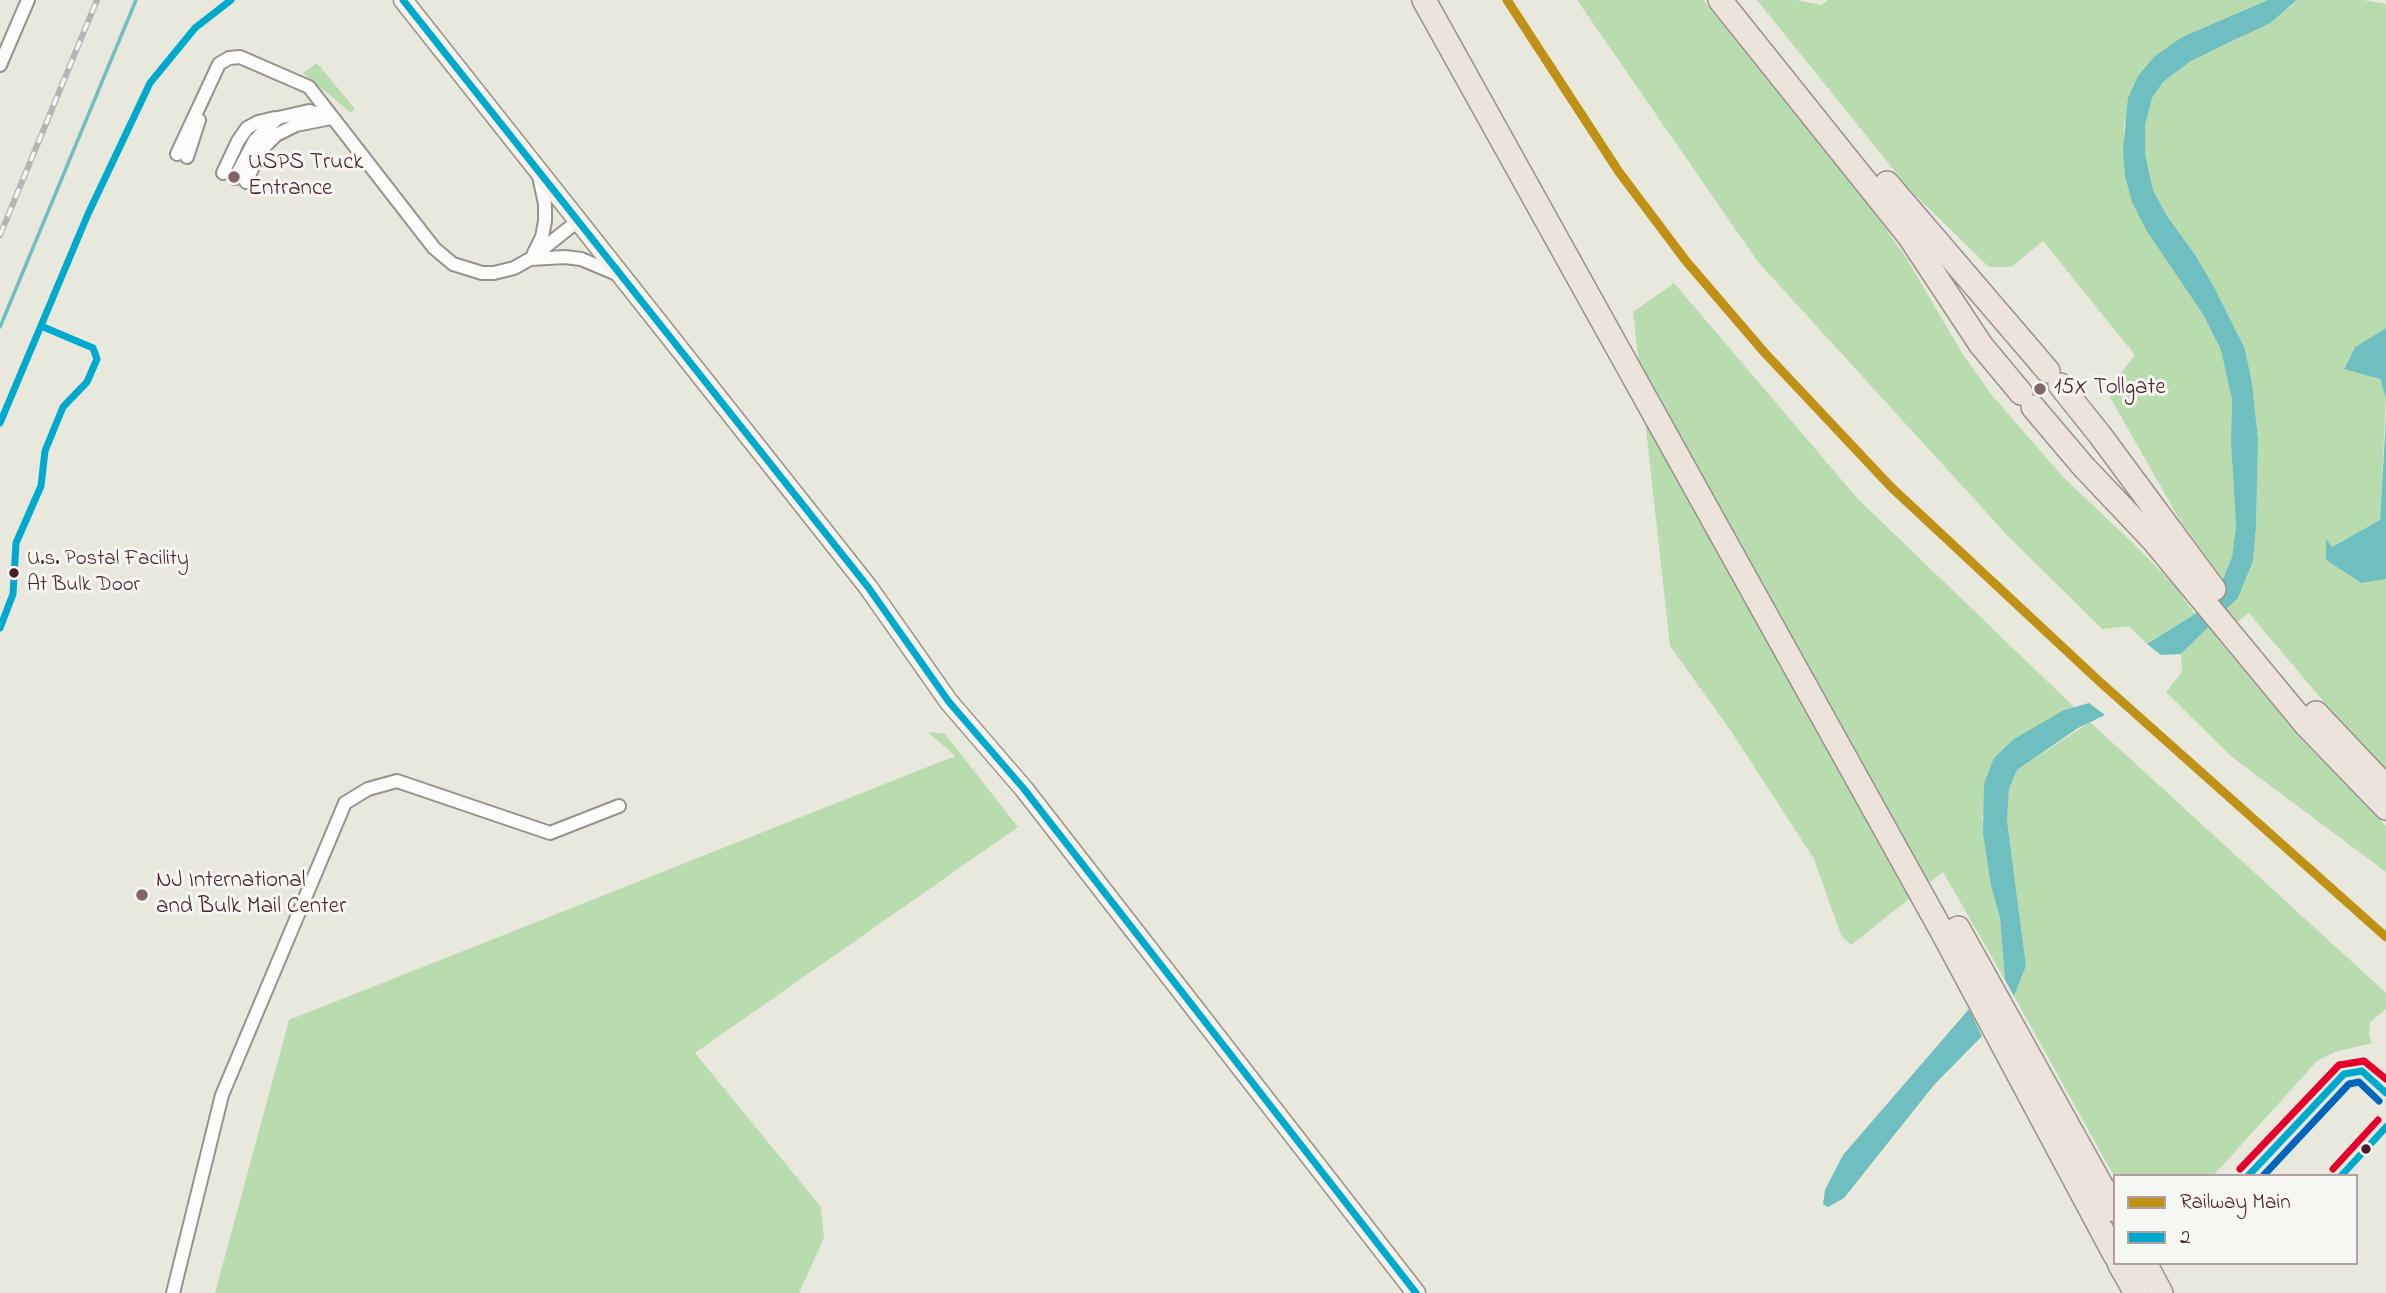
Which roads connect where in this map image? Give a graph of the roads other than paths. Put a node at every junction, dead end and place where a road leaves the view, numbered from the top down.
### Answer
1 (27, 0) edge
2 (403, 0) edge
3 (1424, 0) edge
4 (1441, 0) edge
5 (1728, 2) edge
6 (0, 65) edge
7 (331, 118) junction
8 (182, 156) dead end
9 (536, 165) junction
10 (579, 220) junction
11 (530, 259) junction
12 (623, 276) junction
13 (2196, 580) junction
14 (2239, 633) junction
15 (2386, 787) edge
16 (619, 806) dead end
17 (2386, 808) edge
18 (2113, 1206) edge
19 (2113, 1251) edge
20 (2120, 1265) edge
21 (2146, 1265) edge
22 (173, 1293) edge
23 (1416, 1293) edge
24 (2136, 1293) edge
25 (2161, 1293) edge

1 - 6 street
2 - 9 main road
3 - 19 highway
4 - 18 highway
5 - 13 highway
5 - 13 highway
7 - 7 street
7 - 8 street
7 - 11 street
9 - 10 main road
9 - 11 street
10 - 11 street
10 - 12 main road
11 - 12 street
12 - 23 main road
13 - 14 highway
14 - 15 highway
14 - 17 highway
16 - 22 street
20 - 24 highway
21 - 25 highway

